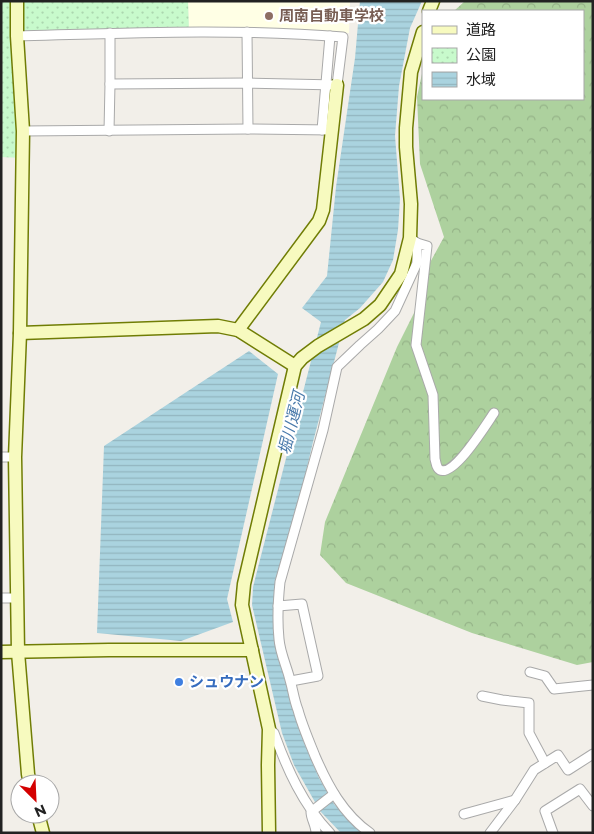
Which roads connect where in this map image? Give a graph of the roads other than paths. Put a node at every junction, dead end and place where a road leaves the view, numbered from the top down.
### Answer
1 (17, 1) edge
2 (247, 32) junction
3 (110, 33) junction
4 (422, 35) edge
5 (17, 36) junction
6 (110, 84) junction
7 (247, 84) junction
8 (331, 85) junction
9 (248, 129) junction
10 (109, 130) junction
11 (327, 130) junction
12 (23, 131) junction
13 (413, 240) junction
14 (238, 330) junction
15 (20, 332) junction
16 (299, 362) junction
17 (494, 413) dead end
18 (1, 457) edge
19 (15, 457) junction
20 (1, 598) edge
21 (17, 598) junction
22 (278, 606) junction
23 (252, 650) junction
24 (1, 652) edge
25 (18, 652) junction
26 (530, 672) dead end
27 (291, 681) junction
28 (593, 685) edge
29 (482, 696) dead end
30 (269, 729) junction
31 (593, 754) edge
32 (545, 763) junction
33 (28, 774) edge
34 (333, 795) junction
35 (515, 800) junction
36 (593, 806) edge
37 (313, 810) junction
38 (464, 814) dead end
39 (269, 833) edge
40 (316, 833) edge
41 (330, 833) edge
42 (370, 833) edge
43 (490, 833) edge
44 (553, 833) edge

1 - 5 street
2 - 3 street
2 - 7 street
2 - 8 street
3 - 5 street
3 - 6 street
4 - 13 street
5 - 12 street
6 - 7 street
6 - 10 street
7 - 8 street
7 - 9 street
8 - 11 street
9 - 10 street
9 - 11 street
10 - 12 street
11 - 14 street
12 - 15 street
13 - 16 street
13 - 17 street
13 - 22 street
14 - 15 street
14 - 16 street
15 - 19 street
16 - 23 street
18 - 19 street
19 - 21 street
20 - 21 street
21 - 25 street
22 - 27 street
22 - 27 street
23 - 25 street
23 - 30 street
24 - 25 street
25 - 33 street
26 - 28 street
27 - 34 street
29 - 32 street
30 - 37 street
30 - 39 street
31 - 32 street
32 - 35 street
34 - 37 street
34 - 42 street
35 - 38 street
35 - 43 street
36 - 44 street
37 - 40 street
37 - 41 street

